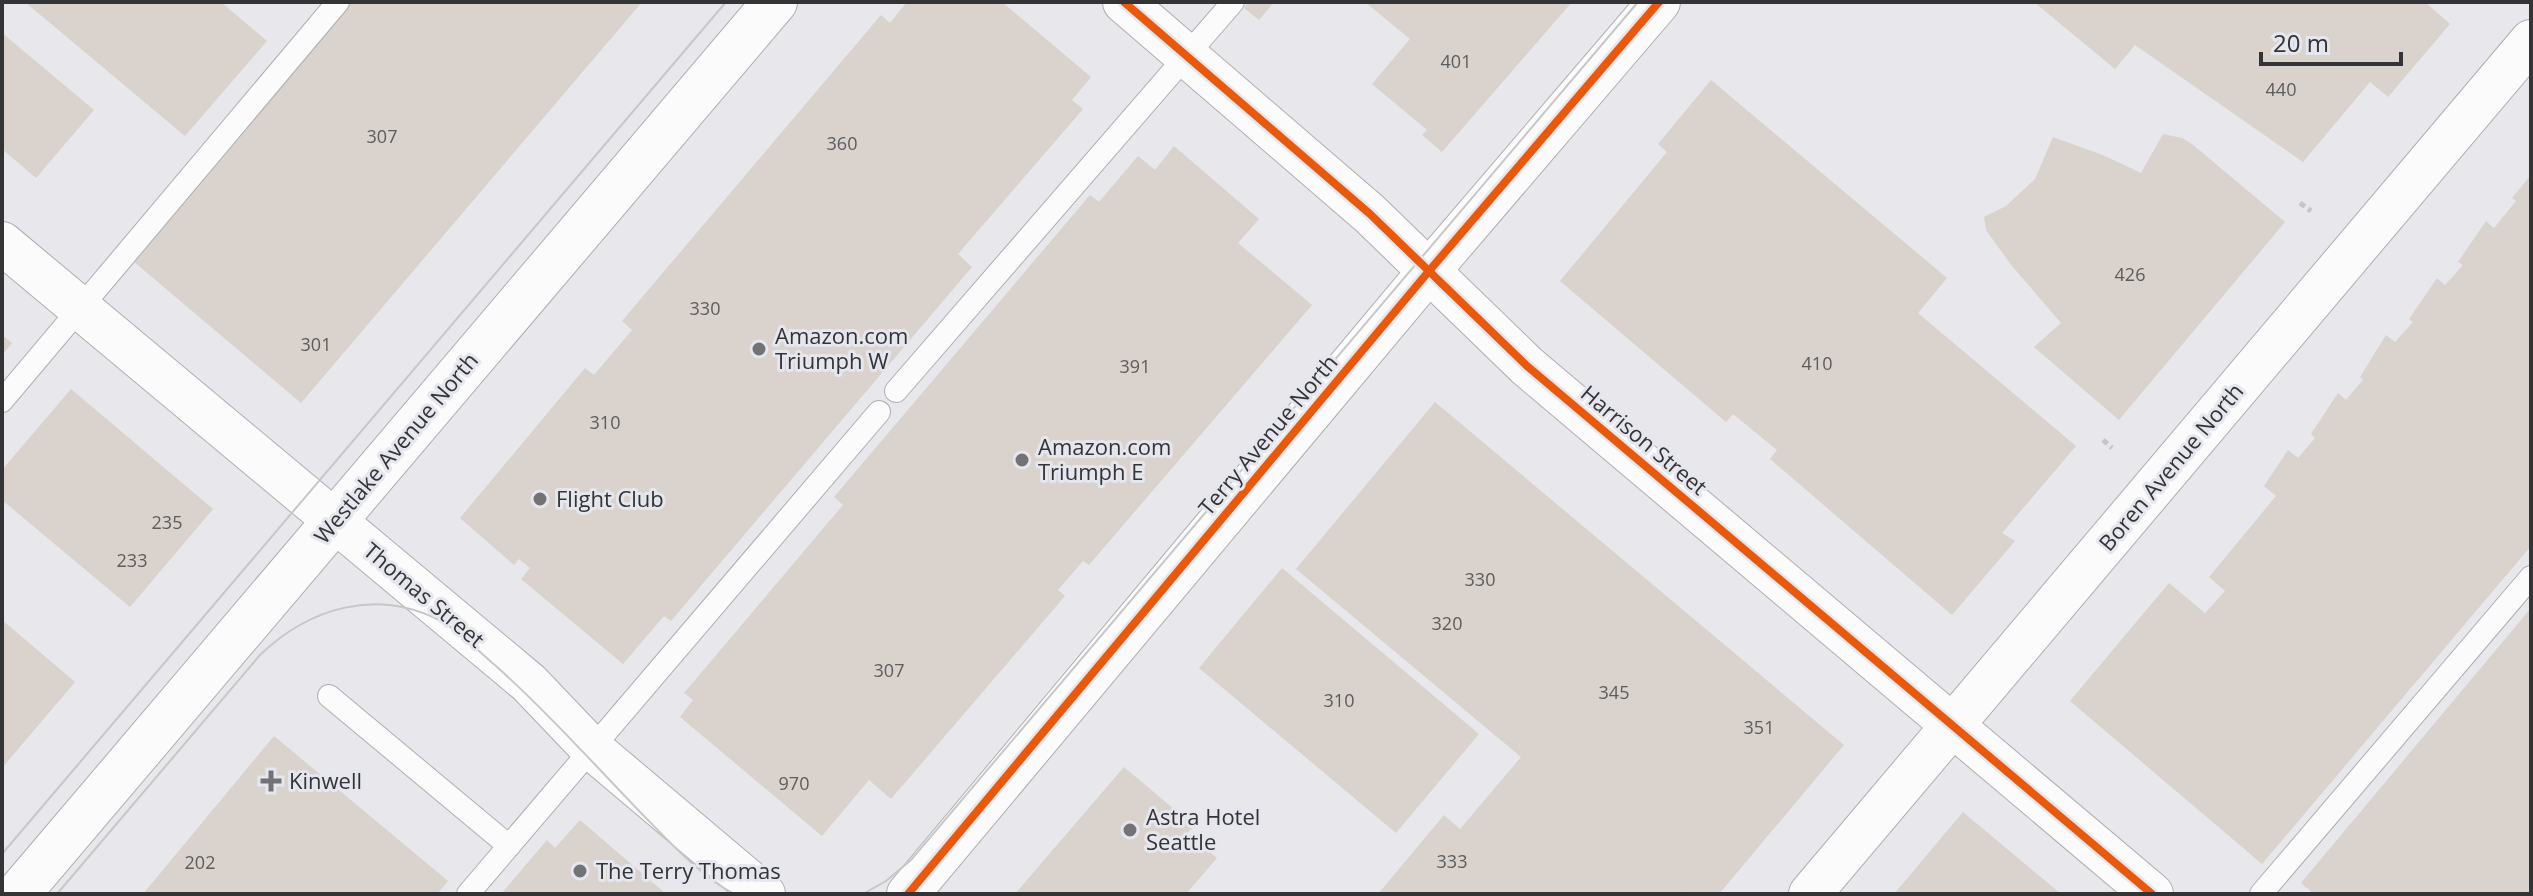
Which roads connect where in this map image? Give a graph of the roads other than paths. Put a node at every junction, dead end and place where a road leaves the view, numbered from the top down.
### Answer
1 (338, 2) edge
2 (775, 2) edge
3 (1124, 2) edge
4 (1233, 2) edge
5 (1659, 2) edge
6 (2531, 41) edge
7 (1187, 56) junction
8 (2, 243) edge
9 (1429, 271) junction
10 (81, 308) junction
11 (896, 391) dead end
12 (2, 401) edge
13 (879, 412) dead end
14 (334, 521) junction
15 (2531, 577) edge
16 (329, 696) dead end
17 (1952, 726) junction
18 (591, 748) junction
19 (509, 846) junction
20 (18, 894) edge
21 (468, 894) edge
22 (764, 894) edge
23 (908, 894) edge
24 (1810, 894) edge
25 (2152, 894) edge
26 (2261, 894) edge

1 - 10 lane
2 - 14 main road, Westlake Avenue North
3 - 7 street, Harrison Street
4 - 7 lane
5 - 9 street, Terry Avenue North
6 - 17 street, Boren Avenue North
7 - 9 street, Harrison Street
7 - 11 lane
8 - 10 street, Thomas Street
9 - 17 street, Harrison Street
9 - 23 street, Terry Avenue North
10 - 12 lane
10 - 14 street, Thomas Street
13 - 18 lane
14 - 18 street, Thomas Street
14 - 20 main road, Westlake Avenue North
15 - 26 lane
16 - 19 lane
17 - 24 street, Boren Avenue North
17 - 25 street, Harrison Street
18 - 19 lane
18 - 22 street, Thomas Street
19 - 21 lane

